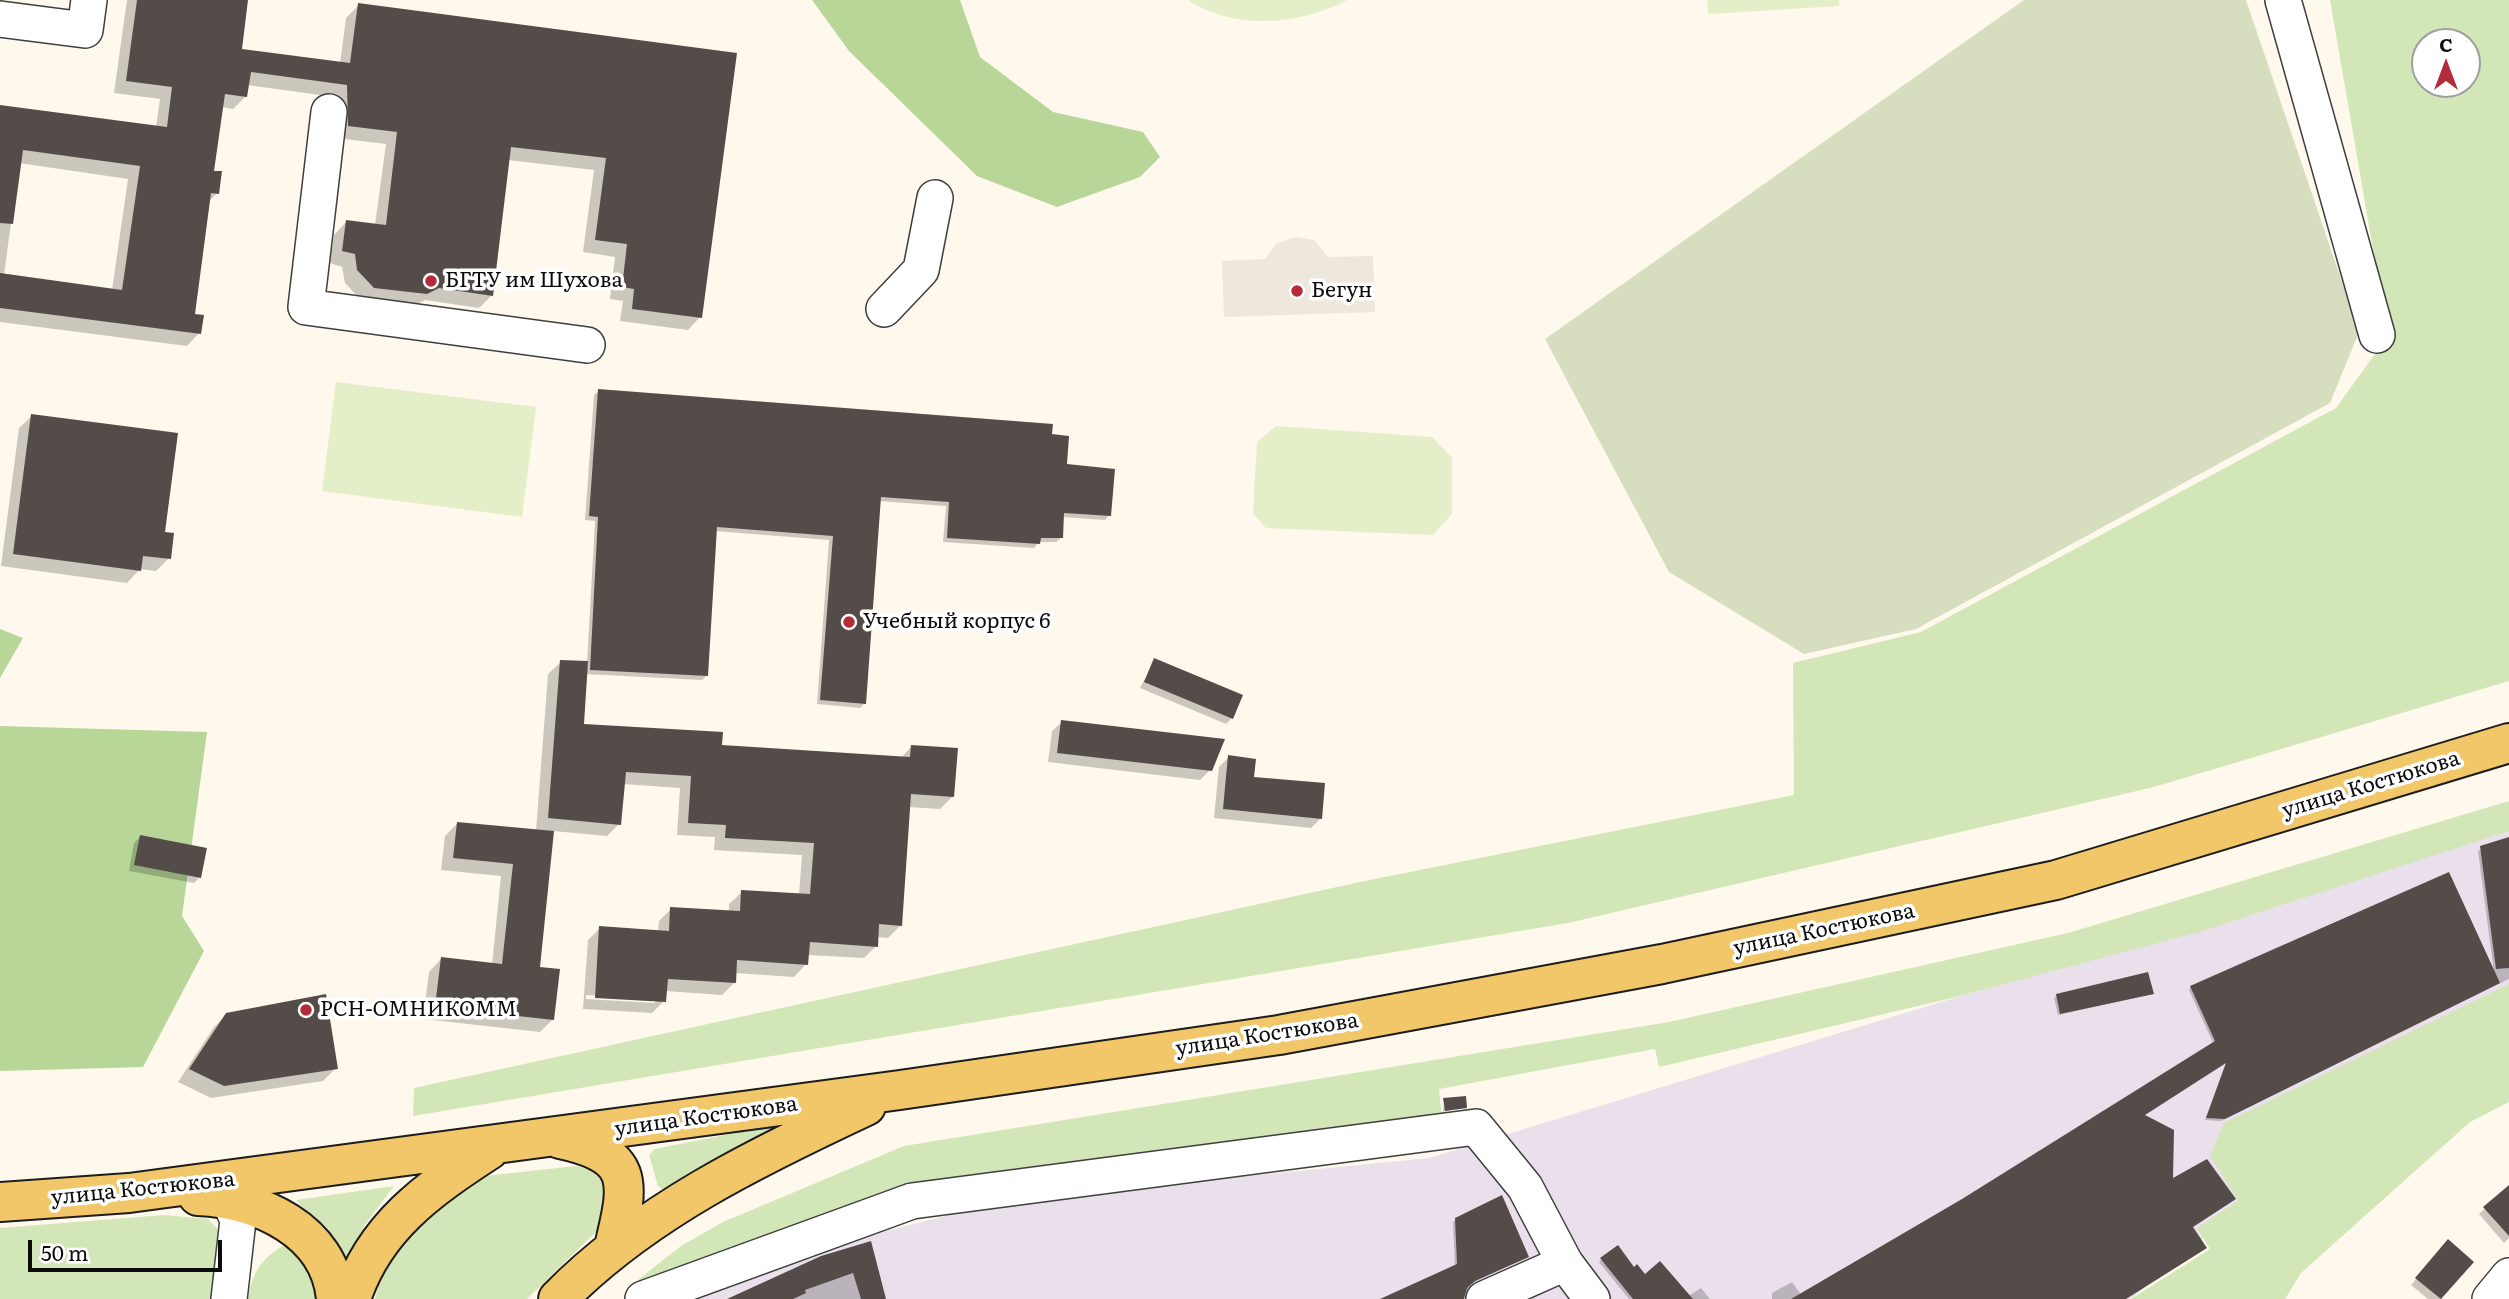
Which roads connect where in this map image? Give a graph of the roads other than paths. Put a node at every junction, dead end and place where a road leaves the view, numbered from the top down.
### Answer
1 (89, 0) edge
2 (2283, 0) edge
3 (0, 19) edge
4 (329, 112) dead end
5 (935, 198) dead end
6 (884, 309) dead end
7 (2377, 335) dead end
8 (587, 345) dead end
9 (2509, 743) edge
10 (900, 1090) junction
11 (554, 1138) junction
12 (497, 1145) junction
13 (129, 1193) junction
14 (229, 1200) junction
15 (0, 1202) edge
16 (290, 1222) junction
17 (614, 1247) junction
18 (234, 1260) junction
19 (1565, 1262) junction
20 (2509, 1276) edge
21 (576, 1293) edge
22 (229, 1299) edge
23 (336, 1299) edge
24 (351, 1299) edge
25 (643, 1299) edge
26 (1484, 1299) edge
27 (1592, 1299) edge
28 (2490, 1299) edge

1 - 3 street
2 - 7 street
4 - 8 street
5 - 6 street
9 - 10 main road, улица Костюкова
10 - 11 main road, улица Костюкова
10 - 17 main road
11 - 12 main road, улица Костюкова
11 - 17 main road
12 - 13 main road, улица Костюкова
12 - 24 main road
13 - 14 main road
13 - 15 main road, улица Костюкова
14 - 16 main road
14 - 18 street
16 - 18 street
16 - 23 main road
17 - 21 main road
18 - 22 street
19 - 25 street
19 - 26 street
19 - 27 street
20 - 28 street

